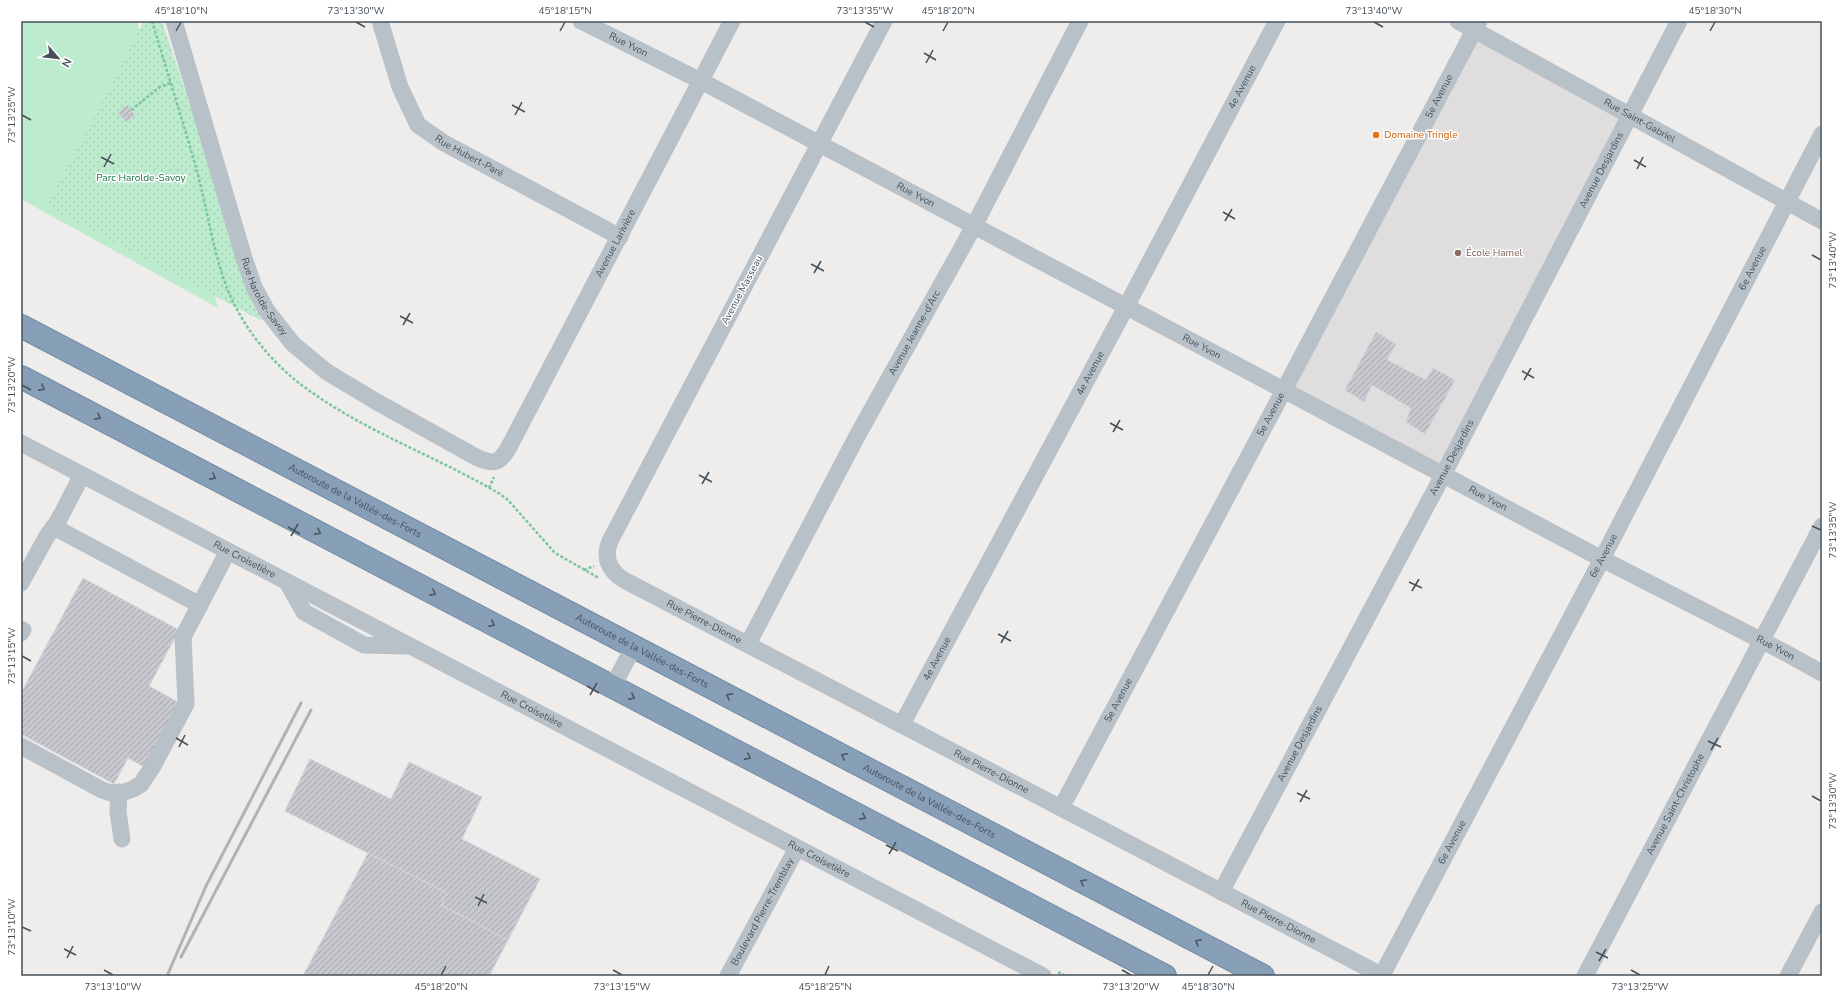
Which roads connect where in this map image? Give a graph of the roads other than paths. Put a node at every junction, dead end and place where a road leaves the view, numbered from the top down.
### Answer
1 (174, 21) edge
2 (380, 21) edge
3 (580, 21) edge
4 (732, 21) edge
5 (884, 21) edge
6 (1080, 21) edge
7 (1277, 21) edge
8 (1458, 21) edge
9 (1679, 21) edge
10 (1477, 26) edge
11 (701, 81) junction
12 (1630, 116) junction
13 (1822, 134) edge
14 (820, 144) junction
15 (1787, 202) junction
16 (1822, 221) edge
17 (974, 226) junction
18 (620, 236) junction
19 (1126, 307) junction
20 (21, 326) edge
21 (21, 377) edge
22 (1284, 390) junction
23 (21, 443) edge
24 (495, 462) joint
25 (82, 475) junction
26 (1443, 475) junction
27 (1822, 526) edge
28 (54, 527) junction
29 (228, 551) junction
30 (1602, 559) junction
31 (601, 563) joint
32 (21, 583) edge
33 (200, 605) junction
34 (21, 629) edge
35 (21, 633) edge
36 (1761, 640) junction
37 (748, 644) junction
38 (634, 646) junction
39 (1822, 673) edge
40 (613, 686) junction
41 (902, 724) junction
42 (21, 746) edge
43 (119, 792) junction
44 (1061, 808) junction
45 (122, 839) dead end
46 (797, 848) junction
47 (1222, 892) junction
48 (1822, 912) edge
49 (728, 976) edge
50 (1043, 976) edge
51 (1166, 976) edge
52 (1263, 976) edge
53 (1383, 976) edge
54 (1585, 976) edge
55 (1788, 976) edge

1 - 24 street, Rue Harolde-Savoy
2 - 18 street, Rue Hubert-Paré
3 - 11 street, Rue Yvon
4 - 11 street, Avenue Larivière
5 - 14 street, Avenue Masseau
6 - 17 street, Avenue Jeanne-d'Arc
7 - 19 street, 4e Avenue
8 - 10 street, Rue Saint-Gabriel
9 - 12 street, Avenue Desjardins
10 - 12 street, Rue Saint-Gabriel
10 - 22 street, 5e Avenue
11 - 14 street, Rue Yvon
11 - 18 street, Avenue Larivière
12 - 15 street, Rue Saint-Gabriel
12 - 26 street, Avenue Desjardins
13 - 15 street, 6e Avenue
14 - 17 street, Rue Yvon
14 - 31 street, Avenue Masseau
15 - 16 street, Rue Saint-Gabriel
15 - 30 street, 6e Avenue
17 - 19 street, Rue Yvon
17 - 37 street, Avenue Jeanne-d'Arc
18 - 24 street, Avenue Larivière
19 - 22 street, Rue Yvon
19 - 41 street, 4e Avenue
20 - 38 highway, Autoroute de la Vallée-des-Forts
21 -> 40 highway
22 - 26 street, Rue Yvon
22 - 44 street, 5e Avenue
23 - 25 street, Rue Croisetière
25 - 28 street
25 - 29 street, Rue Croisetière
26 - 30 street, Rue Yvon
26 - 47 street, Avenue Desjardins
27 - 36 street, Avenue Saint-Christophe
28 - 32 street
28 - 33 street
29 - 33 street
29 - 46 street, Rue Croisetière
30 - 36 street, Rue Yvon
30 - 53 street, 6e Avenue
31 - 37 street, Rue Pierre-Dionne
33 - 43 street
34 - 35 street
36 - 39 street, Rue Yvon
36 - 54 street, Avenue Saint-Christophe
37 - 41 street, Rue Pierre-Dionne
38 - 40 street
52 -> 38 highway, Autoroute de la Vallée-des-Forts
40 -> 51 highway
41 - 44 street, Rue Pierre-Dionne
42 - 43 street
43 - 45 street
44 - 47 street, Rue Pierre-Dionne
46 - 49 street, Boulevard Pierre-Tremblay
46 - 50 street, Rue Croisetière
47 - 53 street, Rue Pierre-Dionne
48 - 55 street

